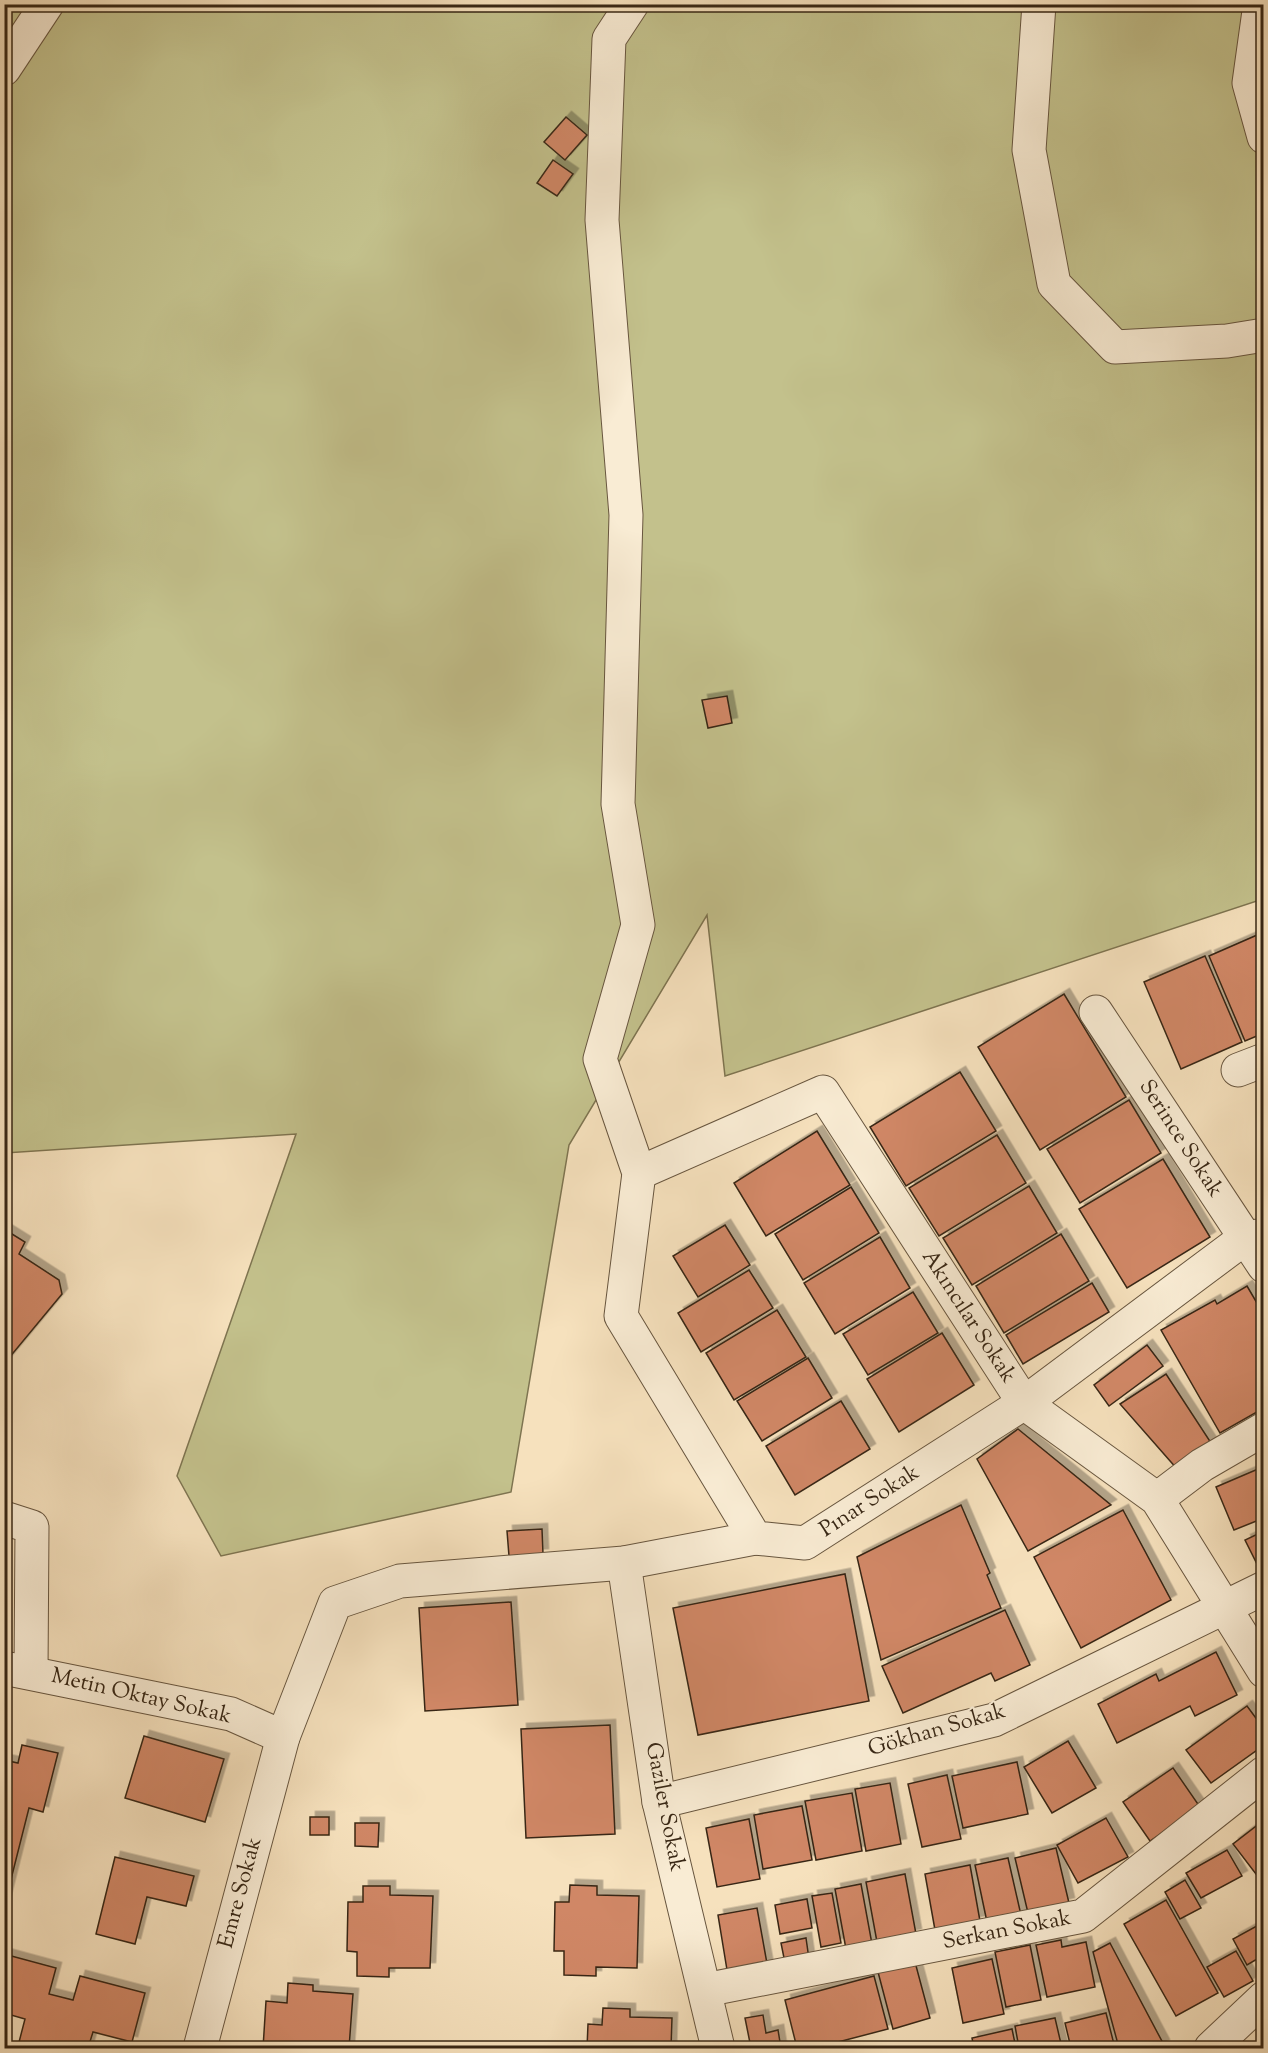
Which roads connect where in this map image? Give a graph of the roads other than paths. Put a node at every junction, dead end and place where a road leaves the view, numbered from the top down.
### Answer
1 (47, 4) edge
2 (632, 4) edge
3 (1039, 4) edge
4 (1260, 4) edge
5 (4, 69) edge
6 (1263, 137) edge
7 (1263, 335) edge
8 (1096, 1012) dead end
9 (639, 1173) junction
10 (1254, 1237) edge
11 (1263, 1266) edge
12 (1024, 1403) junction
13 (1263, 1429) edge
14 (1157, 1499) junction
15 (4, 1518) edge
16 (756, 1538) junction
17 (624, 1563) junction
18 (1263, 1588) edge
19 (1224, 1606) junction
20 (18, 1670) edge
21 (1263, 1671) edge
22 (283, 1737) junction
23 (1263, 1773) edge
24 (659, 1802) junction
25 (705, 1990) junction
26 (1263, 1998) edge
27 (1217, 2047) edge
28 (200, 2049) edge
29 (718, 2049) edge

1 - 5 street
2 - 9 street
3 - 7 street
4 - 6 street
8 - 10 street, Serince Sokak
9 - 12 street, Akıncılar Sokak
9 - 16 street
10 - 11 street, Serince Sokak
10 - 12 street, Pınar Sokak
12 - 14 street, Akıncılar Sokak
12 - 16 street, Pınar Sokak
13 - 14 street
14 - 19 street, Akıncılar Sokak
15 - 20 street, Metin Oktay Sokak
16 - 17 street
17 - 22 street
17 - 24 street, Gaziler Sokak
18 - 19 street, Gökhan Sokak
19 - 21 street, Akıncılar Sokak
19 - 24 street, Gökhan Sokak
20 - 22 street, Metin Oktay Sokak
22 - 28 street, Emre Sokak
23 - 25 street, Serkan Sokak
24 - 25 street, Gaziler Sokak
25 - 29 street, Gaziler Sokak
26 - 27 street

